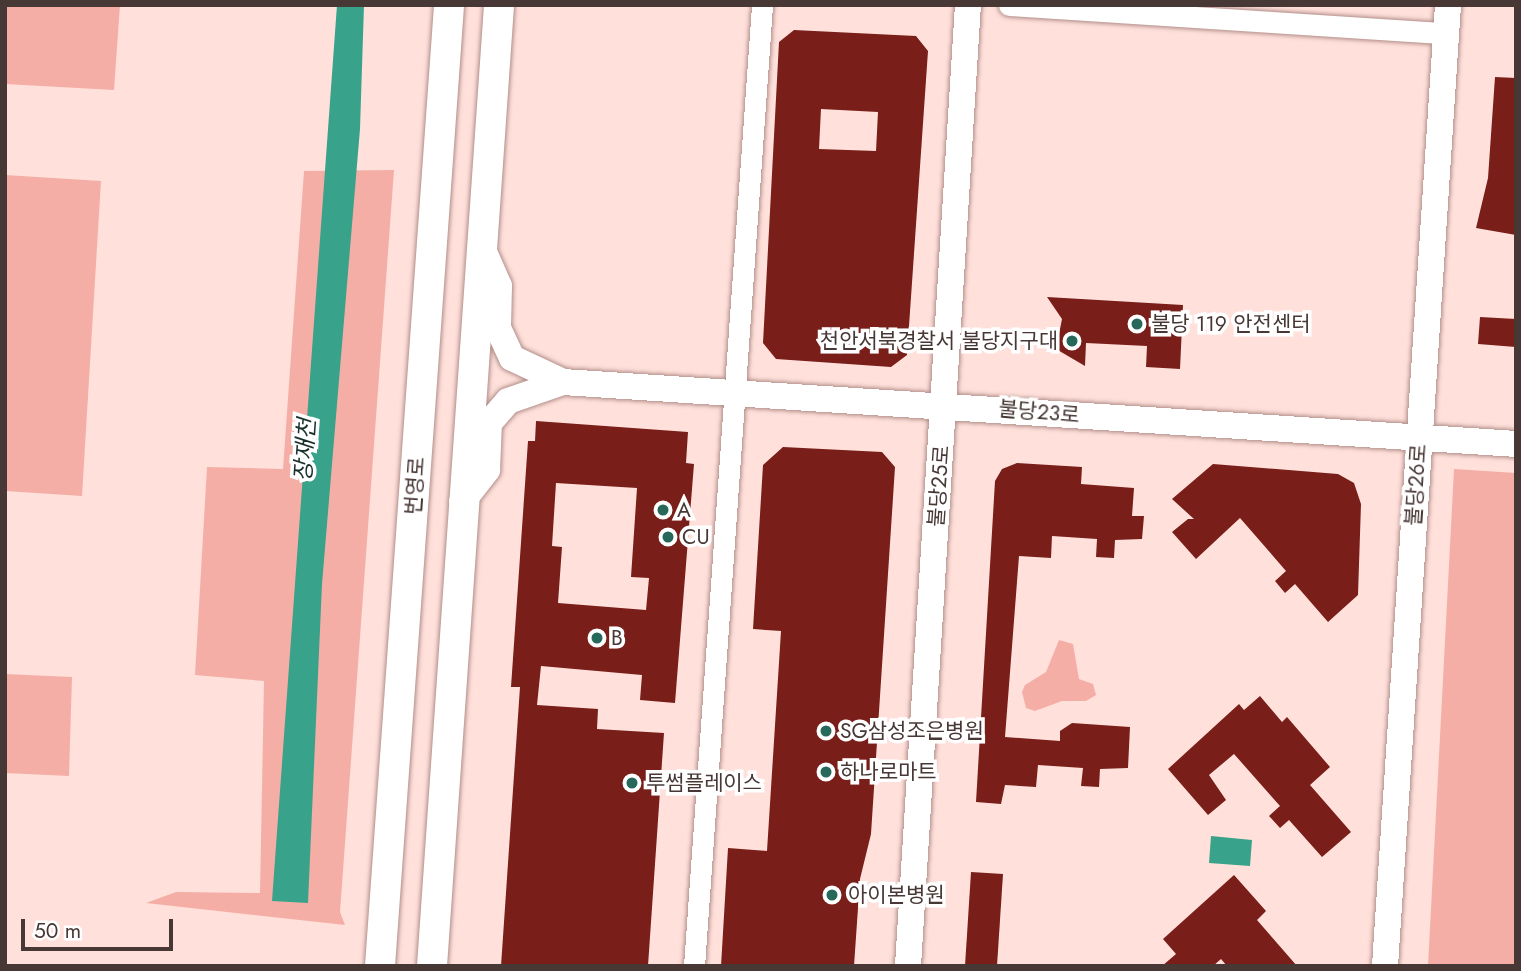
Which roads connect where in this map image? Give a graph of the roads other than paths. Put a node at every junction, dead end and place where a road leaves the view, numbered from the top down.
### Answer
1 (449, 5) edge
2 (499, 5) edge
3 (762, 5) edge
4 (968, 5) edge
5 (1009, 5) edge
6 (1448, 5) edge
7 (1085, 8) edge
8 (1324, 15) edge
9 (1446, 33) junction
10 (481, 245) junction
11 (563, 382) junction
12 (732, 391) junction
13 (944, 404) junction
14 (1419, 439) junction
15 (1516, 444) edge
16 (462, 502) junction
17 (380, 966) edge
18 (432, 966) edge
19 (694, 966) edge
20 (908, 966) edge
21 (1385, 966) edge

1 - 17 main road, 번영로
2 - 10 main road
3 - 12 street
4 - 13 street, 불당25로
5 - 7 street
6 - 9 street, 불당26로
7 - 8 street
8 - 9 street
9 - 14 street, 불당26로
10 - 11 street
10 - 16 main road
11 - 12 street, 불당23로
11 - 16 street
12 - 13 street, 불당23로
12 - 19 street
13 - 14 street, 불당23로
13 - 20 street, 불당25로
14 - 15 street, 불당23로
14 - 21 street, 불당26로
16 - 18 main road

